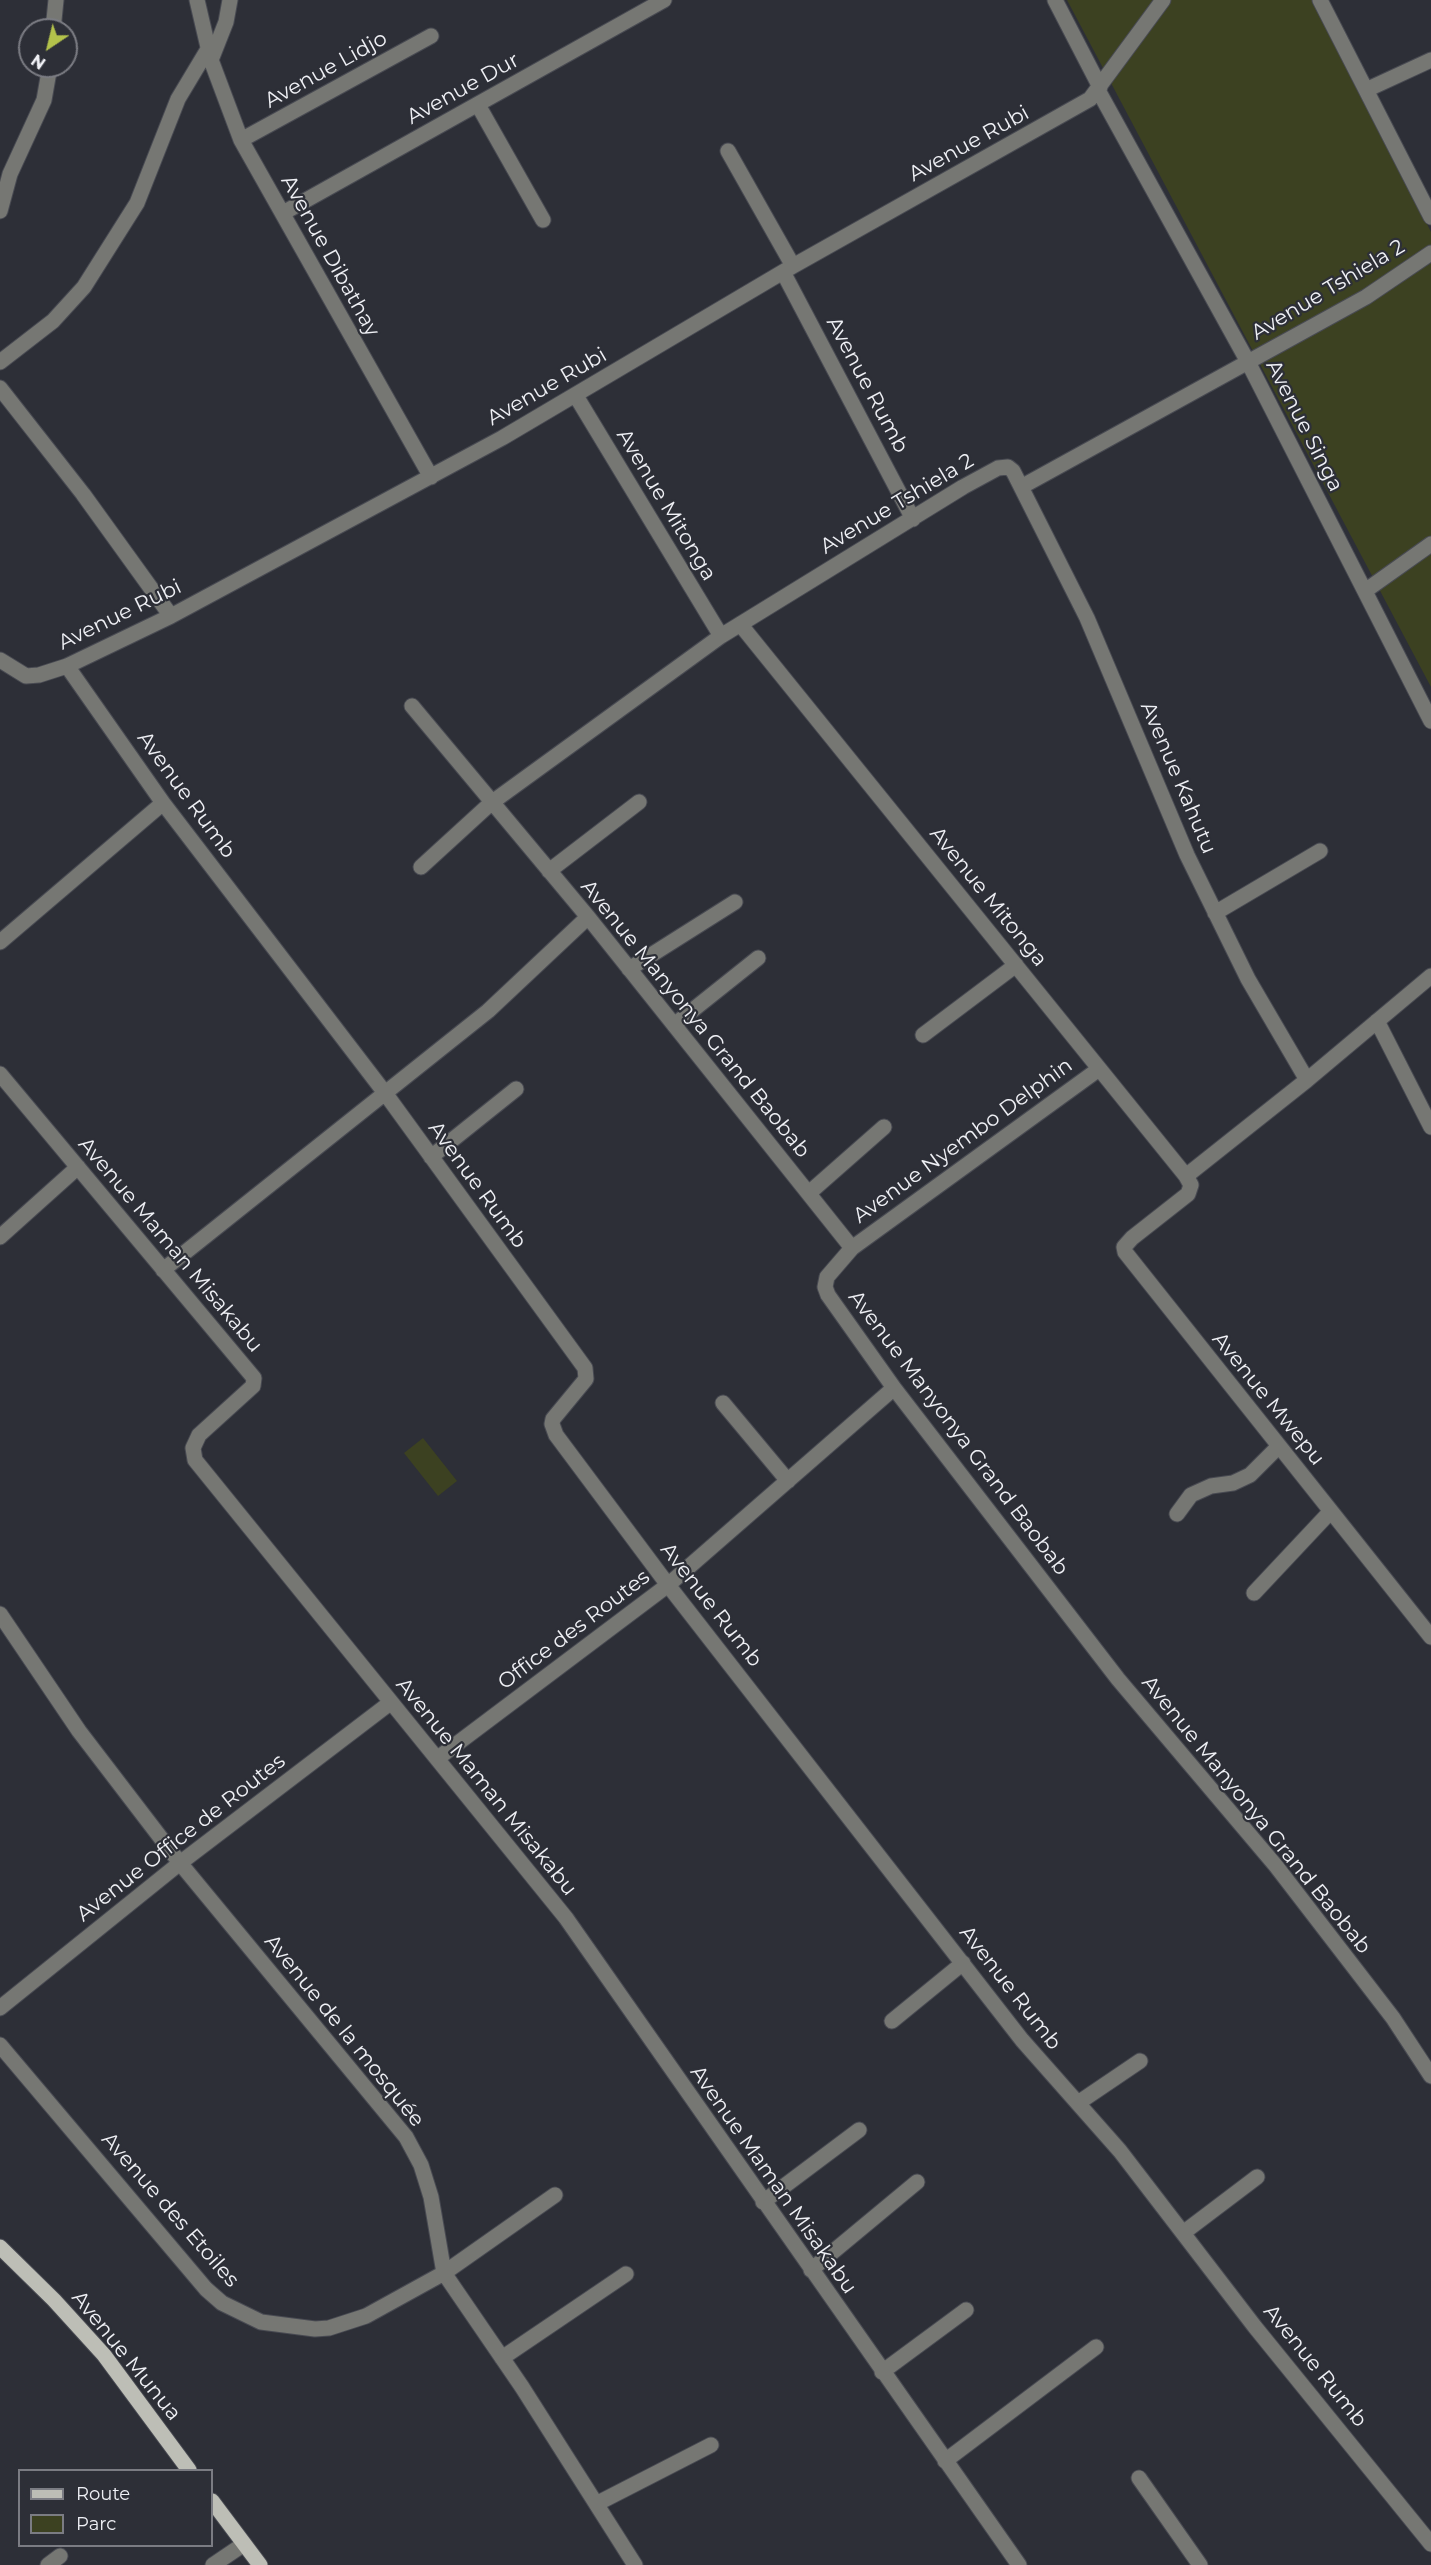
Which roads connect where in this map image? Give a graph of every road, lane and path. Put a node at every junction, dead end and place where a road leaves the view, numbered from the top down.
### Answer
1 (56, 0) edge
2 (197, 0) edge
3 (230, 0) edge
4 (664, 0) edge
5 (1055, 0) edge
6 (1163, 0) edge
7 (1320, 0) edge
8 (54, 18) edge
9 (431, 36) dead end
10 (210, 55) junction
11 (1431, 60) edge
12 (48, 78) edge
13 (1099, 89) junction
14 (1366, 90) junction
15 (478, 105) junction
16 (241, 140) junction
17 (728, 151) dead end
18 (1427, 201) edge
19 (0, 211) edge
20 (283, 213) junction
21 (1431, 217) edge
22 (543, 220) dead end
23 (1431, 253) edge
24 (788, 269) junction
25 (0, 362) edge
26 (1248, 362) junction
27 (0, 388) edge
28 (576, 396) junction
29 (431, 477) junction
30 (1021, 487) junction
31 (913, 519) junction
32 (1431, 544) edge
33 (1365, 591) junction
34 (171, 616) junction
35 (740, 624) junction
36 (721, 636) junction
37 (0, 660) edge
38 (67, 666) junction
39 (412, 706) dead end
40 (1431, 721) edge
41 (163, 802) junction
42 (639, 802) dead end
43 (491, 803) junction
44 (1320, 851) dead end
45 (421, 867) dead end
46 (549, 871) junction
47 (735, 902) dead end
48 (1215, 913) junction
49 (588, 917) junction
50 (0, 942) edge
51 (758, 958) dead end
52 (1016, 966) junction
53 (629, 969) junction
54 (1431, 976) edge
55 (1377, 1021) junction
56 (674, 1025) junction
57 (922, 1035) dead end
58 (1099, 1069) junction
59 (0, 1074) edge
60 (1307, 1080) junction
61 (516, 1089) dead end
62 (385, 1093) junction
63 (884, 1127) dead end
64 (1431, 1127) edge
65 (431, 1157) junction
66 (78, 1167) junction
67 (1186, 1176) junction
68 (809, 1193) junction
69 (0, 1237) edge
70 (852, 1248) junction
71 (163, 1270) junction
72 (894, 1388) junction
73 (723, 1403) dead end
74 (1279, 1446) junction
75 (788, 1481) junction
76 (1331, 1512) junction
77 (1177, 1514) dead end
78 (668, 1585) junction
79 (1254, 1593) dead end
80 (0, 1614) edge
81 (1431, 1637) edge
82 (390, 1703) junction
83 (438, 1758) junction
84 (180, 1863) junction
85 (963, 1963) junction
86 (1, 2006) edge
87 (892, 2020) dead end
88 (0, 2045) edge
89 (1140, 2061) dead end
90 (1431, 2076) edge
91 (1078, 2103) junction
92 (859, 2130) dead end
93 (1257, 2176) dead end
94 (917, 2182) dead end
95 (555, 2194) dead end
96 (763, 2202) junction
97 (1183, 2233) junction
98 (0, 2247) edge
99 (811, 2270) junction
100 (444, 2273) junction
101 (626, 2274) dead end
102 (966, 2310) dead end
103 (1096, 2347) dead end
104 (502, 2358) junction
105 (882, 2372) junction
106 (711, 2445) dead end
107 (945, 2461) junction
108 (188, 2469) edge
109 (1139, 2478) dead end
110 (213, 2502) edge
111 (598, 2503) junction
112 (244, 2544) junction
113 (1431, 2544) edge
114 (213, 2565) edge
115 (260, 2565) edge
116 (635, 2565) edge
117 (1019, 2565) edge
118 (1200, 2565) edge

1 - 8 street
2 - 10 street, Avenue Dibathay
3 - 10 street
4 - 15 street, Avenue Dur
5 - 13 street, Avenue Singa
6 - 13 street, Avenue Rubi
7 - 14 street
9 - 16 street, Avenue Lidjo
10 - 16 street, Avenue Dibathay
10 - 25 street
11 - 14 street
12 - 19 street
13 - 24 street, Avenue Rubi
13 - 26 street, Avenue Singa
14 - 18 street
15 - 20 street, Avenue Dur
15 - 22 street
16 - 20 street, Avenue Dibathay
17 - 24 street
18 - 21 street
20 - 29 street, Avenue Dibathay
23 - 26 street, Avenue Tshiela 2
24 - 28 street, Avenue Rubi
24 - 31 street, Avenue Rumb
26 - 30 street, Avenue Tshiela 2
26 - 33 street, Avenue Singa
27 - 34 street
28 - 29 street, Avenue Rubi
28 - 36 street, Avenue Mitonga
29 - 34 street, Avenue Rubi
30 - 31 street, Avenue Tshiela 2
30 - 48 street, Avenue Kahutu
31 - 35 street, Avenue Tshiela 2
32 - 33 street
33 - 40 street, Avenue Singa
34 - 38 street, Avenue Rubi
35 - 36 street, Avenue Tshiela 2
35 - 52 street, Avenue Mitonga
36 - 43 street, Avenue Tshiela 2
37 - 38 street, Avenue Rubi
38 - 41 street, Avenue Rumb
39 - 43 street, Avenue Manyonya Grand Baobab
41 - 50 street
41 - 62 street, Avenue Rumb
42 - 46 street
43 - 45 street, Avenue Tshiela 2
43 - 46 street, Avenue Manyonya Grand Baobab
44 - 48 street
46 - 49 street, Avenue Manyonya Grand Baobab
47 - 53 street
48 - 60 street, Avenue Kahutu
49 - 53 street, Avenue Manyonya Grand Baobab
49 - 62 street
51 - 56 street
52 - 57 street
52 - 58 street, Avenue Mitonga
53 - 56 street, Avenue Manyonya Grand Baobab
54 - 55 street
55 - 60 street
55 - 64 street
56 - 68 street, Avenue Manyonya Grand Baobab
58 - 67 street, Avenue Mitonga
58 - 70 street, Avenue Nyembo Delphin
59 - 66 street, Avenue Maman Misakabu
60 - 67 street
61 - 65 street
62 - 65 street, Avenue Rumb
62 - 71 street
63 - 68 street
65 - 78 street, Avenue Rumb
66 - 69 street
66 - 71 street, Avenue Maman Misakabu
67 - 74 street, Avenue Mwepu
68 - 70 street, Avenue Manyonya Grand Baobab
70 - 72 street, Avenue Manyonya Grand Baobab
71 - 82 street, Avenue Maman Misakabu
72 - 75 street, Office des Routes
72 - 90 street, Avenue Manyonya Grand Baobab
73 - 75 street
74 - 76 street, Avenue Mwepu
74 - 77 street
75 - 78 street, Office des Routes
76 - 79 street
76 - 81 street, Avenue Mwepu
78 - 83 street, Office des Routes
78 - 85 street, Avenue Rumb
80 - 84 street, Avenue de la mosquée
82 - 83 street, Avenue Maman Misakabu
82 - 84 street, Avenue Office de Routes
83 - 96 street, Avenue Maman Misakabu
84 - 86 street, Avenue Office de Routes
84 - 100 street, Avenue de la mosquée
85 - 87 street
85 - 91 street, Avenue Rumb
88 - 100 street, Avenue des Etoiles
89 - 91 street
91 - 97 street, Avenue Rumb
92 - 96 street
93 - 97 street
94 - 99 street
95 - 100 street, Avenue des Etoiles
96 - 99 street, Avenue Maman Misakabu
97 - 113 street, Avenue Rumb
98 - 108 main road, Avenue Munua
99 - 105 street, Avenue Maman Misakabu
100 - 104 street, Avenue de la mosquée
101 - 104 street
102 - 105 street
103 - 107 street
104 - 111 street, Avenue de la mosquée
105 - 107 street, Avenue Maman Misakabu
106 - 111 street
107 - 117 street, Avenue Maman Misakabu
109 - 118 street
110 - 112 main road
111 - 116 street, Avenue de la mosquée
112 - 114 street
112 - 115 main road

